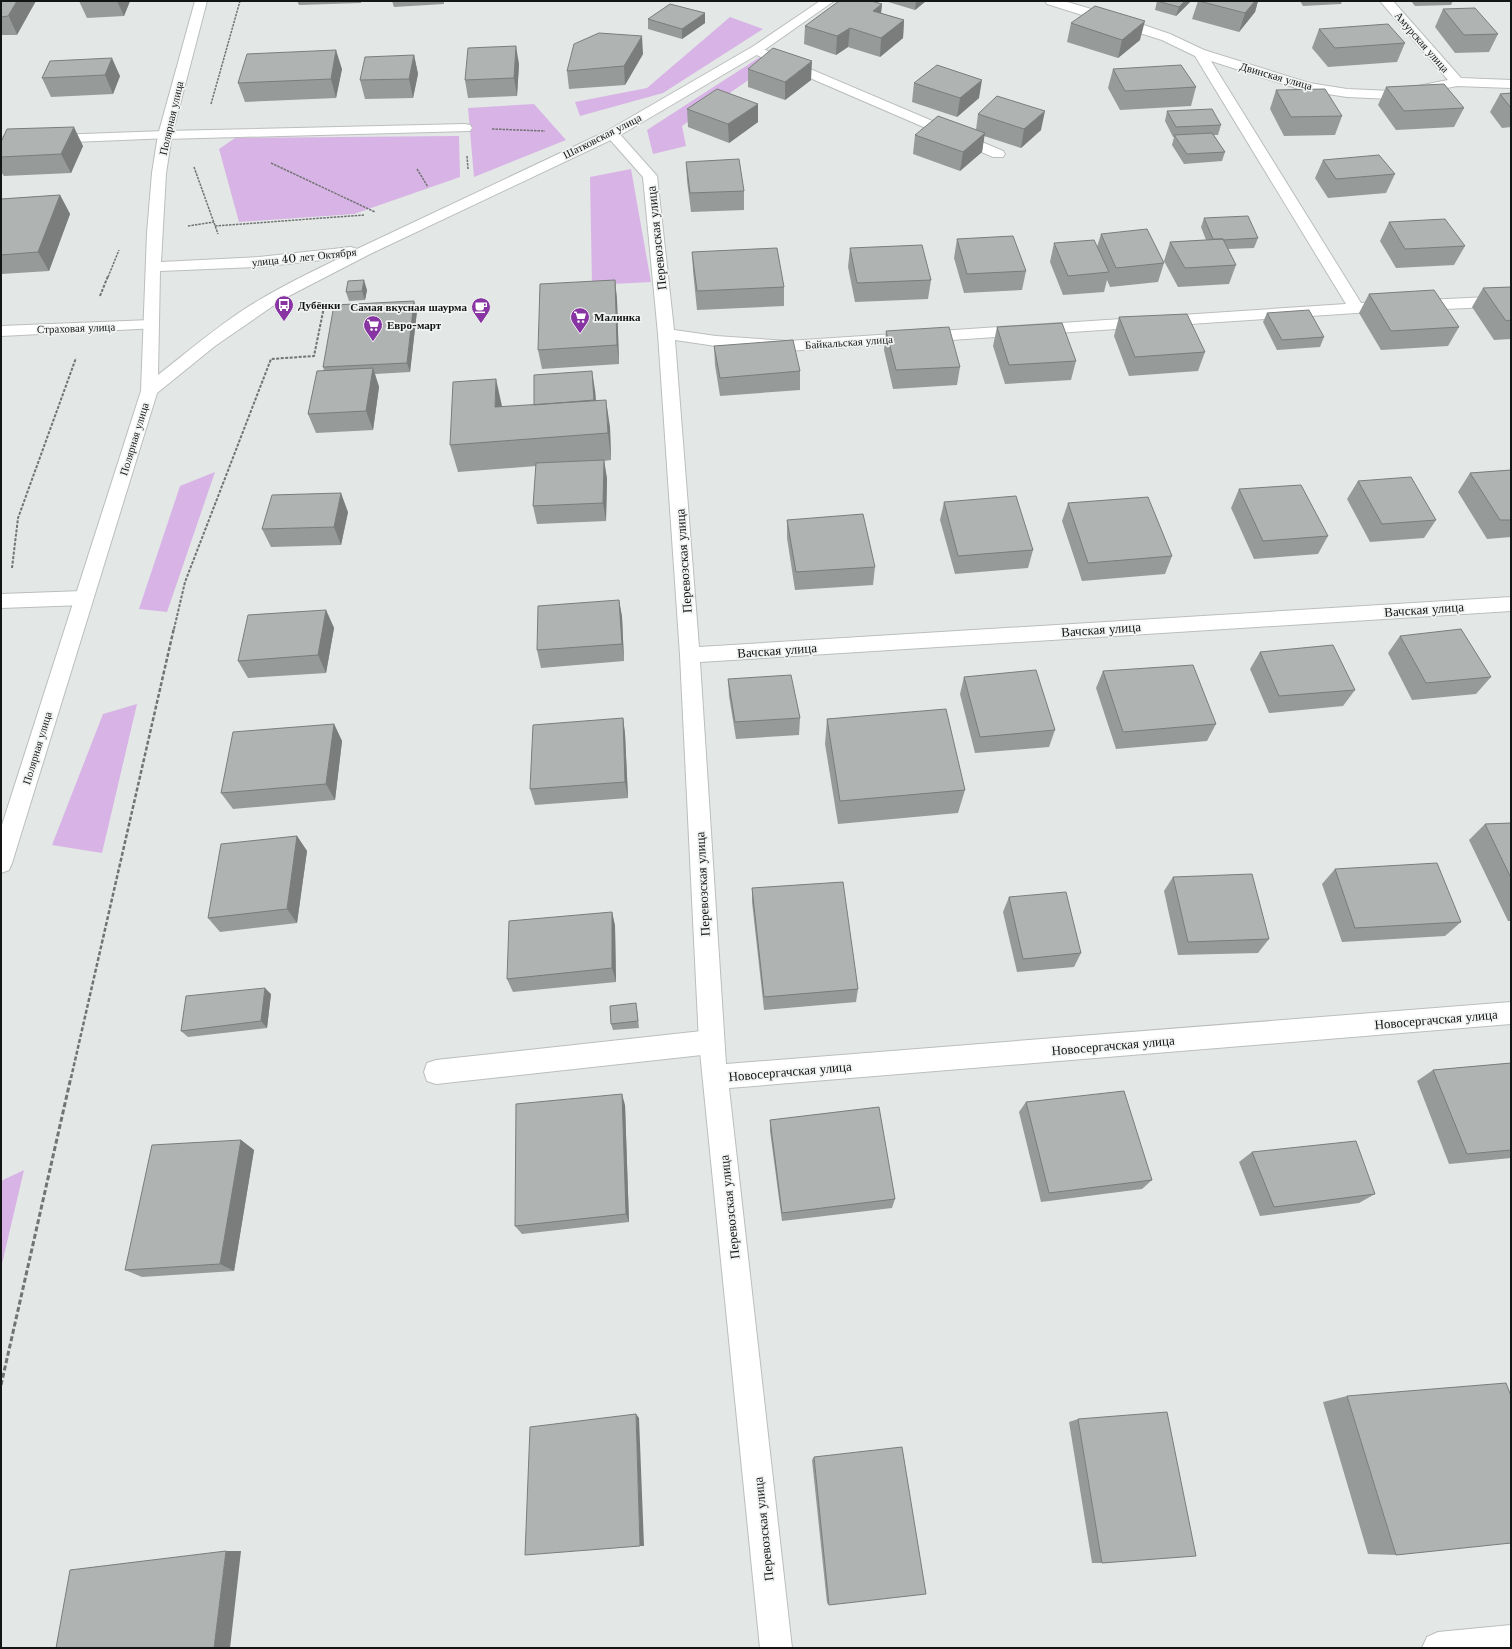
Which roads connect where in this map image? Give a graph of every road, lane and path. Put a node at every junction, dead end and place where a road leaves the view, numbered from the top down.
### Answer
1 (201, 1) edge
2 (828, 1) edge
3 (1051, 1) edge
4 (1386, 1) edge
5 (756, 50) junction
6 (1200, 53) junction
7 (1457, 82) junction
8 (1511, 84) edge
9 (465, 128) joint
10 (550, 131) dead end
11 (166, 134) junction
12 (612, 134) junction
13 (1, 141) edge
14 (998, 154) dead end
15 (270, 162) dead end
16 (417, 169) dead end
17 (429, 188) dead end
18 (215, 226) dead end
19 (122, 244) dead end
20 (365, 251) junction
21 (153, 267) junction
22 (1511, 301) edge
23 (325, 302) dead end
24 (1356, 308) junction
25 (151, 325) junction
26 (88, 327) junction
27 (1, 331) edge
28 (666, 334) junction
29 (149, 391) junction
30 (83, 598) junction
31 (5, 601) edge
32 (1511, 604) edge
33 (690, 655) junction
34 (1, 863) edge
35 (1511, 1013) edge
36 (711, 1042) junction
37 (436, 1072) dead end
38 (714, 1077) junction
39 (1, 1385) edge
40 (1511, 1640) edge
41 (776, 1648) edge
42 (1438, 1648) edge

1 - 11 street, Полярная улица
2 - 5 street, Шатковская улица
3 - 6 street, Двинская улица
4 - 7 street, Амурская улица
5 - 12 street, Шатковская улица
5 - 14 street
6 - 7 street, Двинская улица
6 - 24 street
7 - 8 street, Двинская улица
9 - 10 path
9 - 11 street
11 - 13 street
11 - 21 street, Полярная улица
12 - 20 street, Шатковская улица
12 - 28 street, Перевозская улица
15 - 18 path
16 - 17 path
19 - 26 path
20 - 21 street, улица 40 лет Октября
20 - 29 street, улица 40 лет Октября
21 - 25 street, Полярная улица
22 - 24 street, Байкальская улица
23 - 39 path
24 - 28 street, Байкальская улица
25 - 26 street, Страховая улица
25 - 29 street, Полярная улица
26 - 27 street, Страховая улица
26 - 31 path
28 - 33 street, Перевозская улица
29 - 30 street, Полярная улица
30 - 31 street
30 - 34 street, Полярная улица
32 - 33 street, Вачская улица
33 - 36 street, Перевозская улица
35 - 38 street, Новосергачская улица
36 - 37 street
36 - 38 street, Перевозская улица
38 - 41 street, Перевозская улица
40 - 42 street

